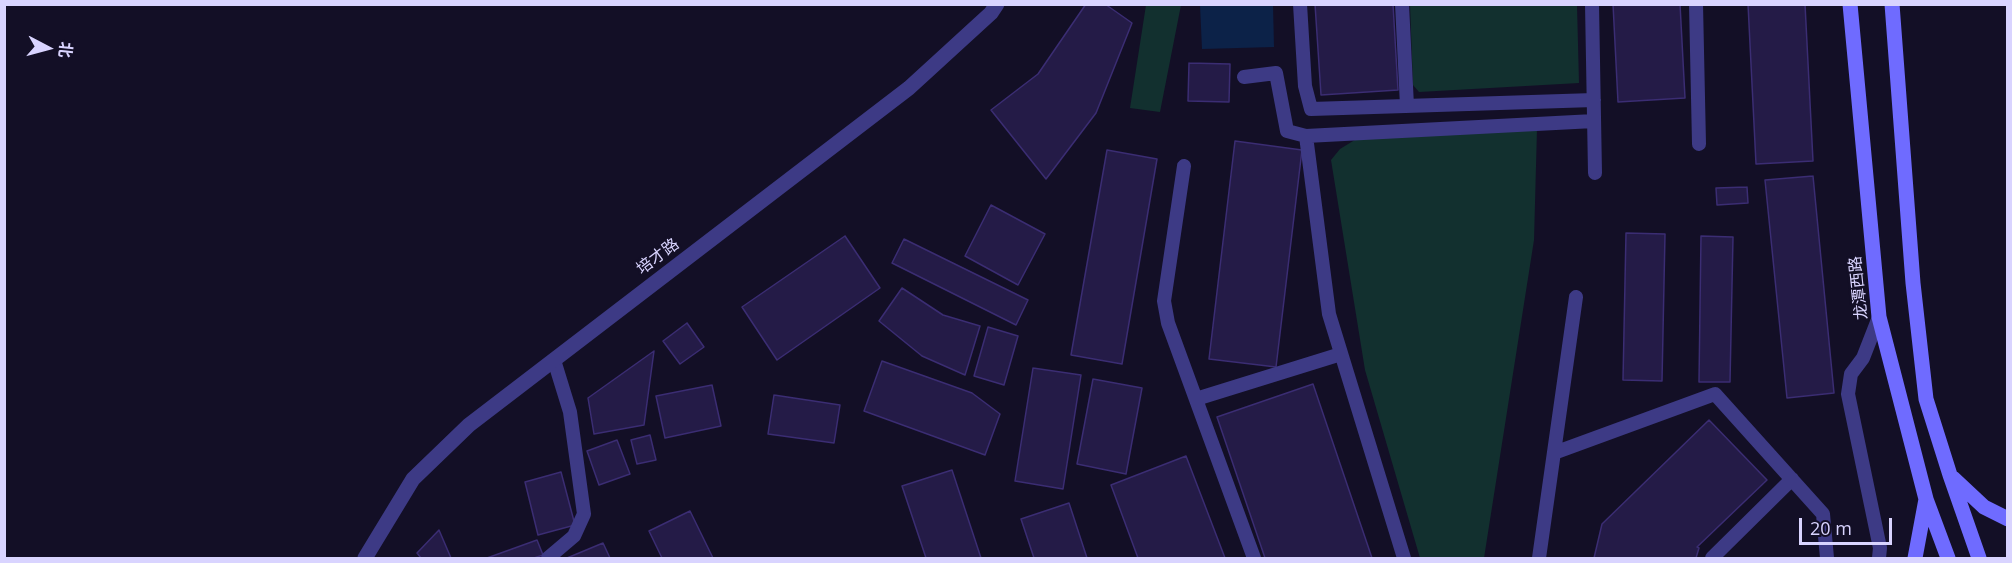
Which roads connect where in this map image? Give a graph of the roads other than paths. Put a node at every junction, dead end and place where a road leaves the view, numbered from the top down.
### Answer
1 (997, 4) edge
2 (1300, 4) edge
3 (1402, 4) edge
4 (1592, 4) edge
5 (1696, 4) edge
6 (1850, 4) edge
7 (1892, 4) edge
8 (1244, 77) dead end
9 (1594, 100) junction
10 (1407, 106) junction
11 (1594, 121) junction
12 (1306, 135) junction
13 (1699, 144) dead end
14 (1184, 166) dead end
15 (1595, 172) dead end
16 (1576, 297) dead end
17 (1879, 317) junction
18 (1341, 354) junction
19 (554, 360) junction
20 (1196, 399) junction
21 (1554, 453) junction
22 (1950, 475) junction
23 (1792, 479) junction
24 (1926, 499) junction
25 (2007, 519) edge
26 (365, 558) edge
27 (548, 558) edge
28 (1254, 558) edge
29 (1404, 558) edge
30 (1539, 558) edge
31 (1712, 558) edge
32 (1827, 558) edge
33 (1879, 558) edge
34 (1915, 558) edge
35 (1948, 558) edge
36 (1979, 558) edge

1 - 19 street, 培才路
2 - 10 lane
3 - 10 lane
4 - 9 lane
5 - 13 lane
6 - 17 main road, 龙潭西路
7 - 22 main road
8 - 12 lane
9 - 10 lane
9 - 11 lane
11 - 12 lane
11 - 15 lane
12 - 18 lane
14 - 20 lane
16 - 21 lane
17 - 24 main road, 龙潭西路
17 - 33 lane
18 - 20 lane
18 - 29 lane
19 - 26 street, 培才路
19 - 27 lane
20 - 28 lane
21 - 23 lane
21 - 30 lane
22 - 25 main road
22 - 36 main road
23 - 31 lane
23 - 32 lane
24 - 34 main road
24 - 35 main road, 龙潭西路

